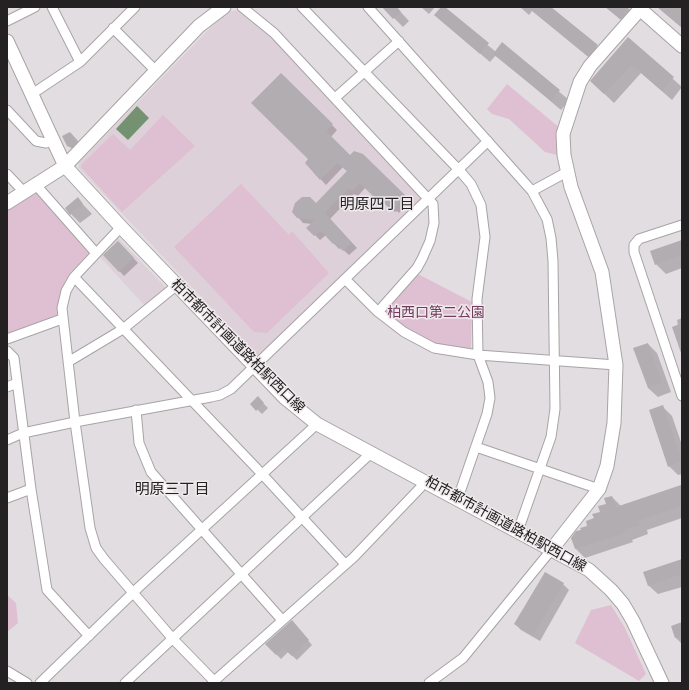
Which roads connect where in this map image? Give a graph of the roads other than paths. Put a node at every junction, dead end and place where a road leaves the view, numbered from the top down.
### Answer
1 (35, 7) edge
2 (52, 7) edge
3 (135, 7) edge
4 (224, 7) edge
5 (242, 7) edge
6 (302, 7) edge
7 (368, 7) edge
8 (641, 8) edge
9 (7, 21) edge
10 (113, 28) junction
11 (7, 41) edge
12 (399, 41) junction
13 (682, 46) edge
14 (80, 62) junction
15 (156, 71) junction
16 (365, 72) junction
17 (32, 94) junction
18 (335, 98) junction
19 (7, 110) edge
20 (53, 140) junction
21 (488, 141) junction
22 (65, 166) junction
23 (459, 170) junction
24 (567, 172) junction
25 (7, 174) edge
26 (36, 185) junction
27 (532, 191) junction
28 (24, 192) junction
29 (429, 198) junction
30 (7, 204) edge
31 (682, 225) edge
32 (120, 227) junction
33 (95, 252) junction
34 (74, 277) junction
35 (345, 279) junction
36 (177, 285) junction
37 (378, 312) junction
38 (62, 319) junction
39 (123, 329) junction
40 (7, 339) edge
41 (7, 351) edge
42 (478, 355) junction
43 (554, 360) junction
44 (68, 362) junction
45 (616, 365) junction
46 (254, 366) junction
47 (17, 383) junction
48 (7, 387) edge
49 (682, 396) edge
50 (192, 400) junction
51 (136, 410) junction
52 (75, 422) junction
53 (317, 424) junction
54 (23, 433) junction
55 (7, 440) edge
56 (476, 447) junction
57 (371, 452) junction
58 (540, 468) junction
59 (262, 474) junction
60 (424, 480) junction
61 (31, 489) junction
62 (599, 489) junction
63 (7, 498) edge
64 (458, 498) junction
65 (302, 518) junction
66 (201, 530) junction
67 (518, 531) junction
68 (552, 549) junction
69 (345, 564) junction
70 (242, 575) junction
71 (133, 592) junction
72 (282, 620) junction
73 (89, 636) junction
74 (173, 639) junction
75 (7, 671) edge
76 (27, 683) edge
77 (40, 683) edge
78 (125, 683) edge
79 (214, 683) edge
80 (429, 683) edge
81 (662, 683) edge

1 - 9 street
2 - 14 street
3 - 10 street
4 - 15 street
5 - 18 street
6 - 16 street
7 - 12 street
8 - 13 street
8 - 24 street
10 - 14 street
10 - 15 street
11 - 17 street, 柏市都市計画道路柏駅西口線
12 - 16 street
12 - 21 street
14 - 17 street
15 - 22 street
16 - 18 street
16 - 23 street
17 - 20 street, 柏市都市計画道路柏駅西口線
18 - 29 street
19 - 20 street
20 - 22 street, 柏市都市計画道路柏駅西口線
21 - 23 street
21 - 27 street
22 - 26 street
22 - 32 street, 柏市都市計画道路柏駅西口線
23 - 29 street
23 - 42 street
24 - 27 street
24 - 45 street
25 - 28 street
26 - 28 street
26 - 33 street
27 - 43 street
28 - 30 street
29 - 35 street
29 - 37 street
31 - 49 street
32 - 33 street
32 - 36 street, 柏市都市計画道路柏駅西口線
33 - 34 street
34 - 38 street
34 - 39 street
35 - 37 street
35 - 46 street
36 - 39 street
36 - 46 street, 柏市都市計画道路柏駅西口線
37 - 42 street
38 - 40 street
38 - 44 street
39 - 44 street
39 - 50 street
41 - 47 street
42 - 43 street
42 - 56 street
43 - 45 street
43 - 58 street
44 - 52 street
45 - 62 street
46 - 50 street
46 - 53 street, 柏市都市計画道路柏駅西口線
47 - 48 street
47 - 54 street
50 - 51 street
50 - 59 street
51 - 52 street
51 - 66 street
52 - 54 street
52 - 71 street
53 - 57 street, 柏市都市計画道路柏駅西口線
53 - 59 street
54 - 55 street
54 - 61 street
56 - 58 street
56 - 64 street
57 - 60 street, 柏市都市計画道路柏駅西口線
57 - 65 street
58 - 62 street
58 - 67 street
59 - 65 street
59 - 66 street
60 - 64 street, 柏市都市計画道路柏駅西口線
60 - 69 street
61 - 63 street
61 - 73 street
62 - 68 street
64 - 67 street, 柏市都市計画道路柏駅西口線
65 - 69 street
65 - 70 street
66 - 70 street
66 - 71 street
67 - 68 street, 柏市都市計画道路柏駅西口線
68 - 80 street
68 - 81 street, 柏市都市計画道路柏駅西口線
69 - 72 street
70 - 72 street
70 - 74 street
71 - 73 street
71 - 74 street
72 - 79 street
73 - 77 street
74 - 78 street
74 - 79 street
75 - 76 street

